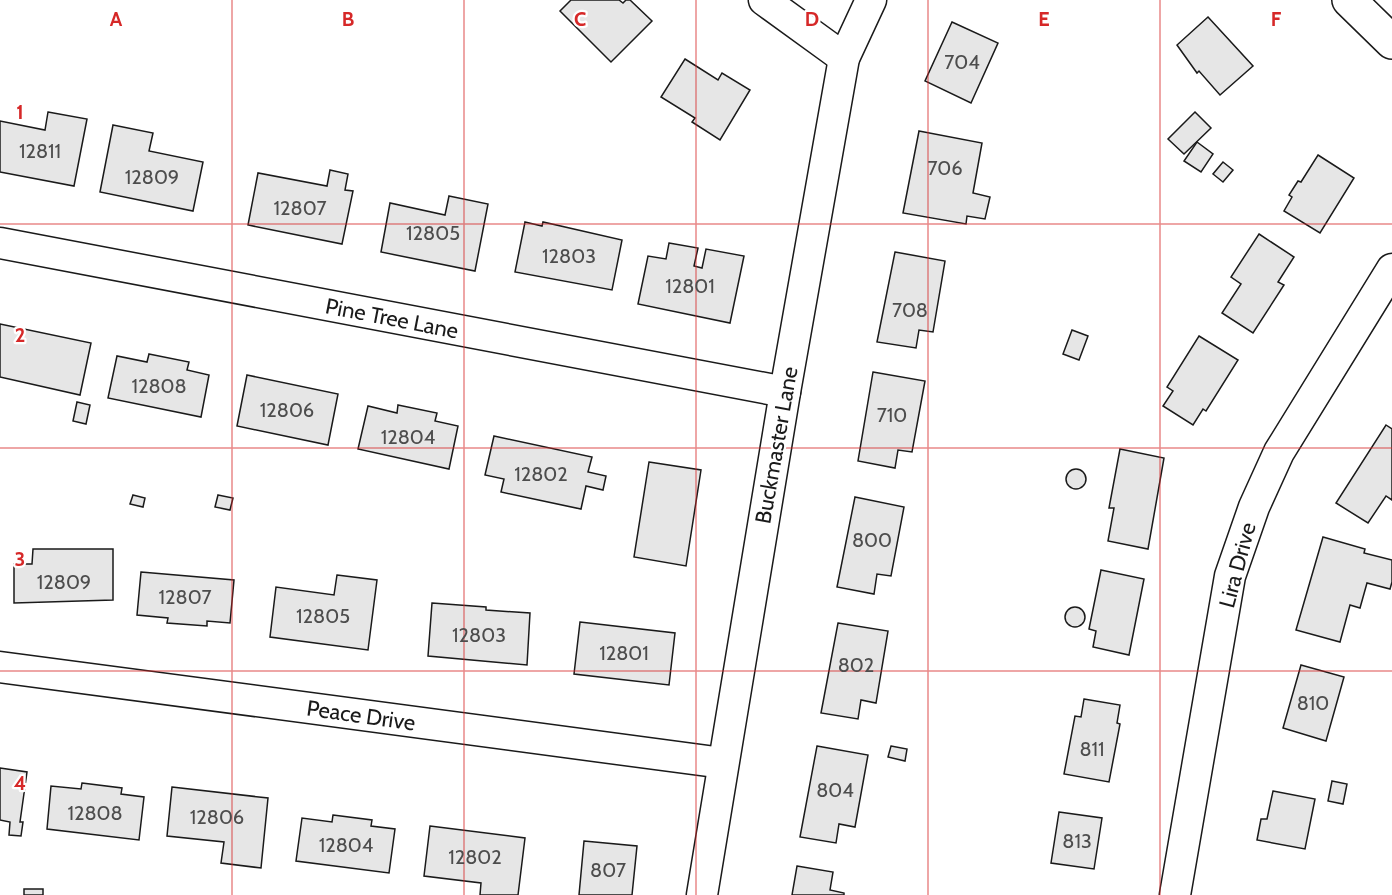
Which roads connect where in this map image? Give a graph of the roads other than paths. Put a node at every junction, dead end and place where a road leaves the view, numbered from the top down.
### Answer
1 (764, 0) edge
2 (871, 0) edge
3 (1349, 0) edge
4 (1392, 42) edge
5 (844, 57) junction
6 (0, 243) edge
7 (1392, 269) edge
8 (785, 392) junction
9 (0, 666) edge
10 (723, 763) junction
11 (702, 895) edge
12 (1175, 895) edge

1 - 5 street
2 - 5 street, Buckmaster Lane
3 - 4 street
5 - 8 street, Buckmaster Lane
6 - 8 street, Pine Tree Lane
7 - 12 street, Lira Drive
8 - 10 street, Buckmaster Lane
9 - 10 street, Peace Drive
10 - 11 street, Buckmaster Lane

